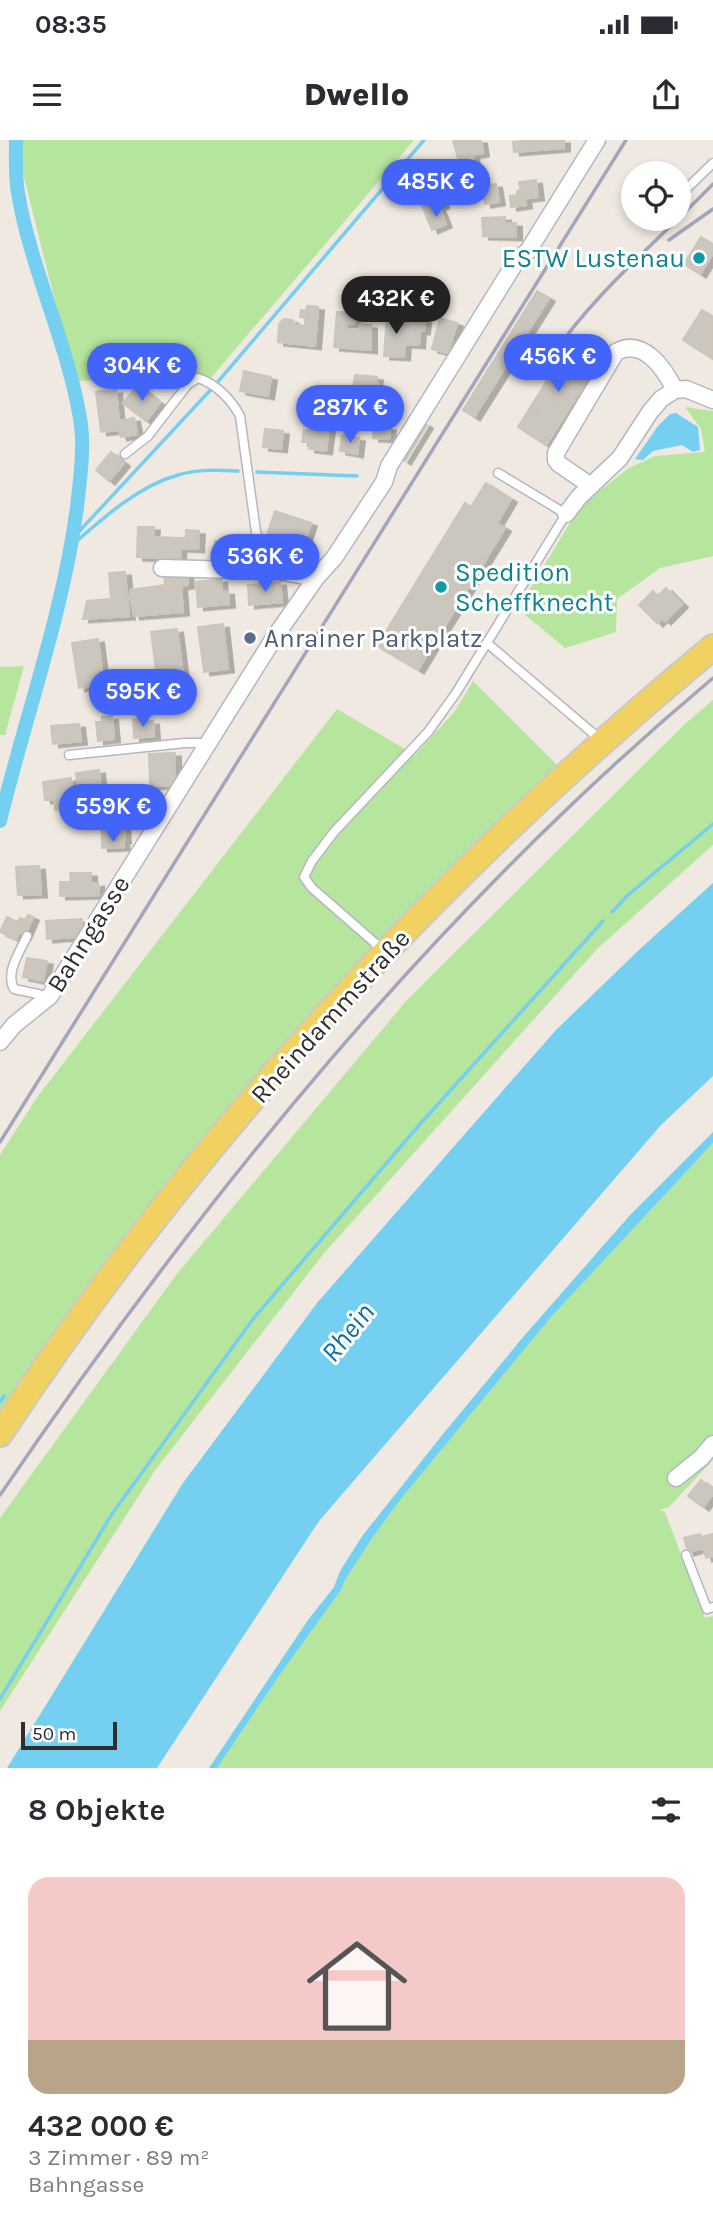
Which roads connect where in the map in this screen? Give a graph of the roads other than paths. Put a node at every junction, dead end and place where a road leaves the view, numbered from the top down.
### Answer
1 (597, 140) edge
2 (713, 163) edge
3 (691, 184) edge
4 (675, 390) junction
5 (713, 400) edge
6 (125, 454) dead end
7 (498, 473) dead end
8 (592, 486) junction
9 (566, 514) junction
10 (162, 568) dead end
11 (278, 571) junction
12 (316, 578) junction
13 (487, 643) junction
14 (713, 647) edge
15 (602, 741) junction
16 (207, 743) junction
17 (69, 755) dead end
18 (27, 936) dead end
19 (385, 952) junction
20 (50, 996) junction
21 (0, 1041) edge
22 (0, 1434) edge
23 (713, 1444) edge
24 (677, 1478) dead end
25 (686, 1555) dead end
26 (713, 1607) edge

1 - 12 street, Bahngasse
2 - 3 lane
4 - 5 street
4 - 8 street
4 - 8 street
6 - 11 lane
7 - 9 lane
8 - 9 street
9 - 13 lane
10 - 11 street
11 - 12 street
12 - 16 street, Bahngasse
13 - 15 lane
13 - 19 lane
14 - 15 main road, Rheindammstraße
15 - 19 main road, Rheindammstraße
16 - 17 lane
16 - 20 street, Bahngasse
18 - 20 lane
19 - 22 main road, Rheindammstraße
20 - 21 street, Bahngasse
23 - 24 street
25 - 26 lane

